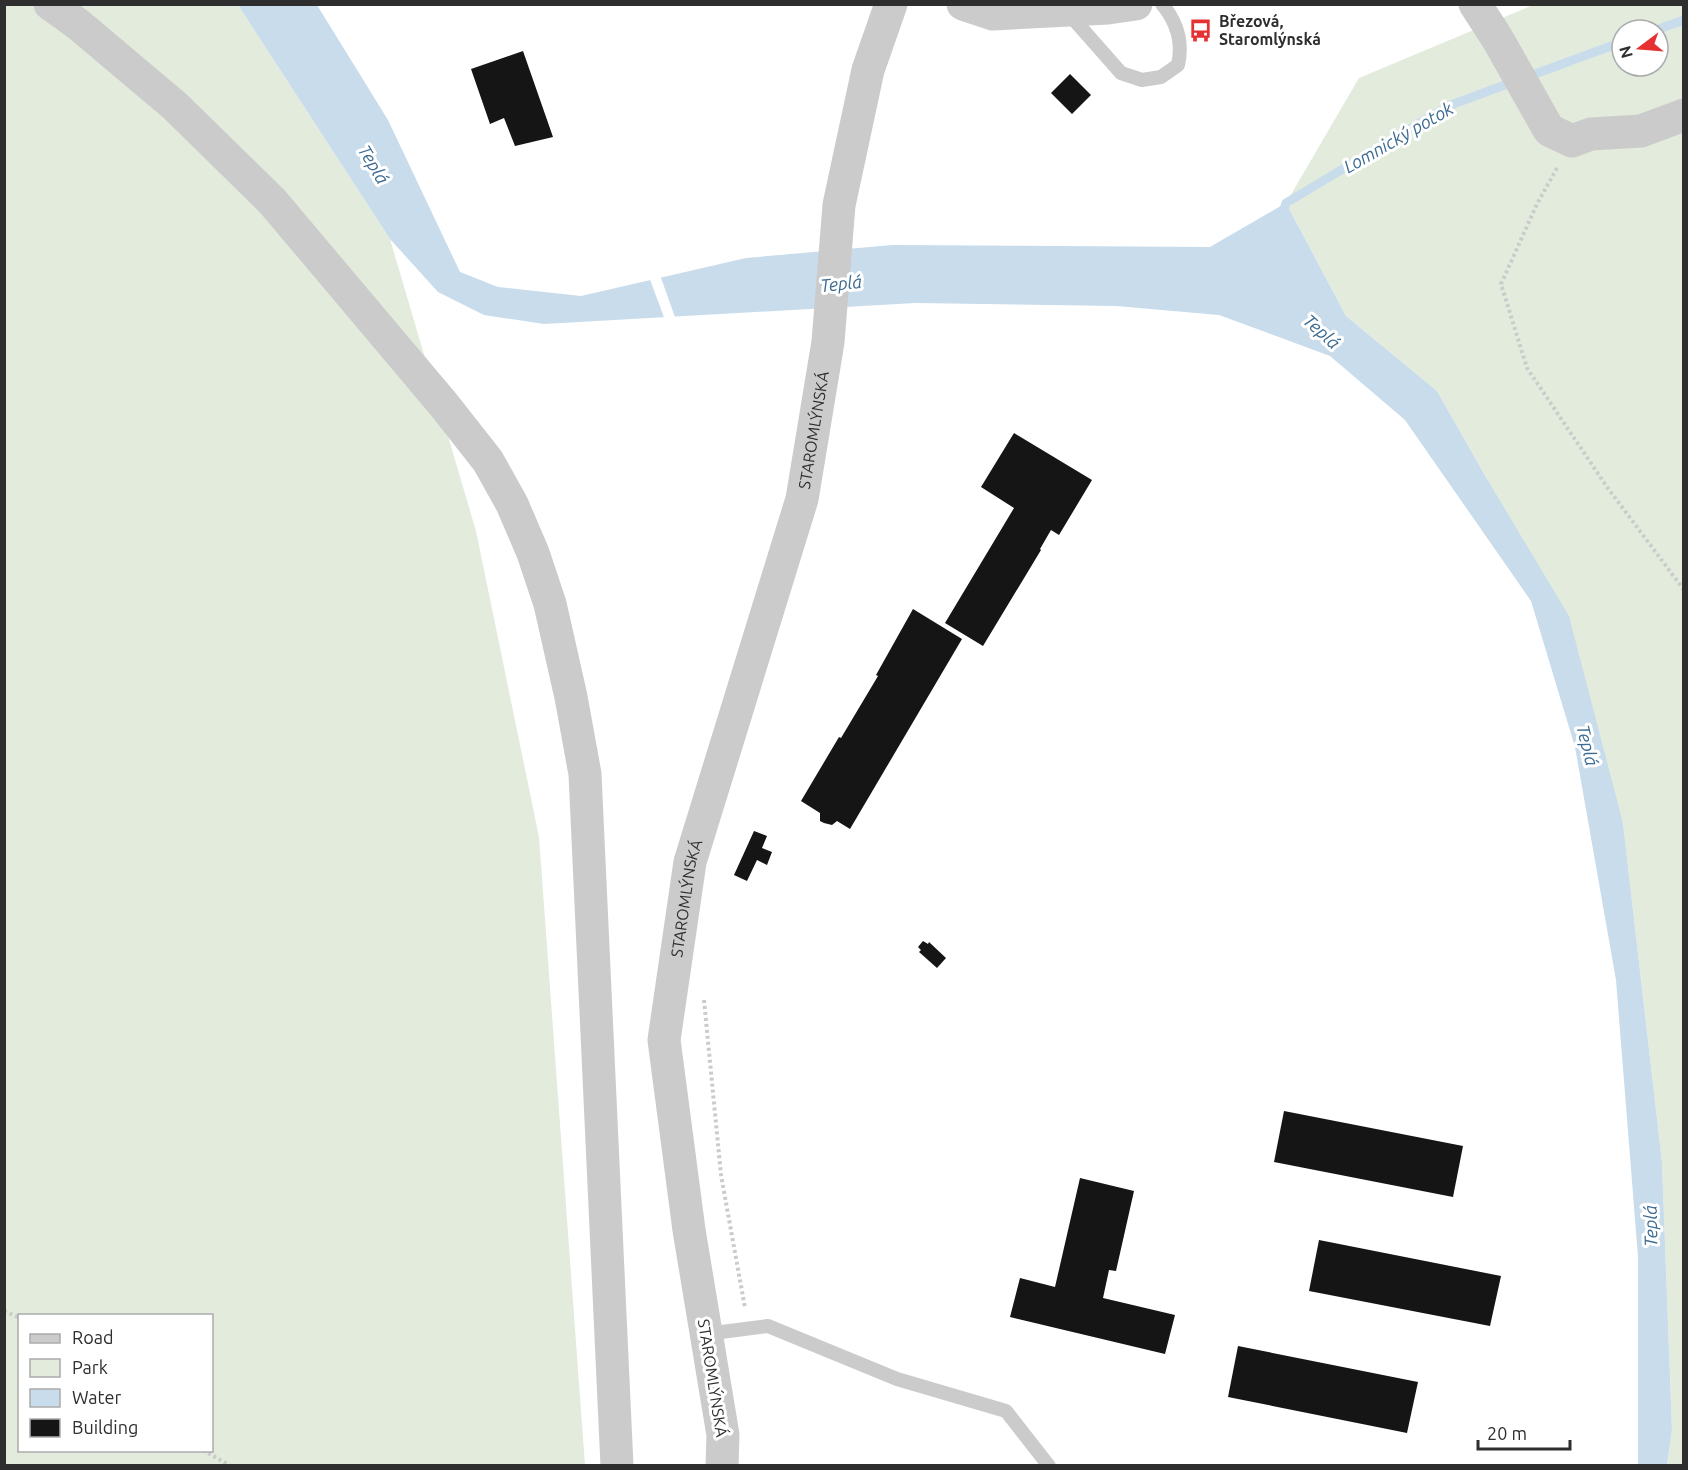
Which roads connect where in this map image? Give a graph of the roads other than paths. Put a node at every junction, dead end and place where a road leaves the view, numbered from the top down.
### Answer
1 (50, 4) edge
2 (891, 4) edge
3 (963, 4) edge
4 (1136, 4) edge
5 (1162, 4) edge
6 (1475, 4) edge
7 (1066, 10) junction
8 (1683, 115) edge
9 (706, 1334) junction
10 (617, 1466) edge
11 (722, 1466) edge
12 (1049, 1466) edge

1 - 10 street
2 - 9 street, STAROMLÝNSKÁ
3 - 7 street
4 - 7 street
5 - 7 lane
6 - 8 street
9 - 11 street, STAROMLÝNSKÁ
9 - 12 lane

